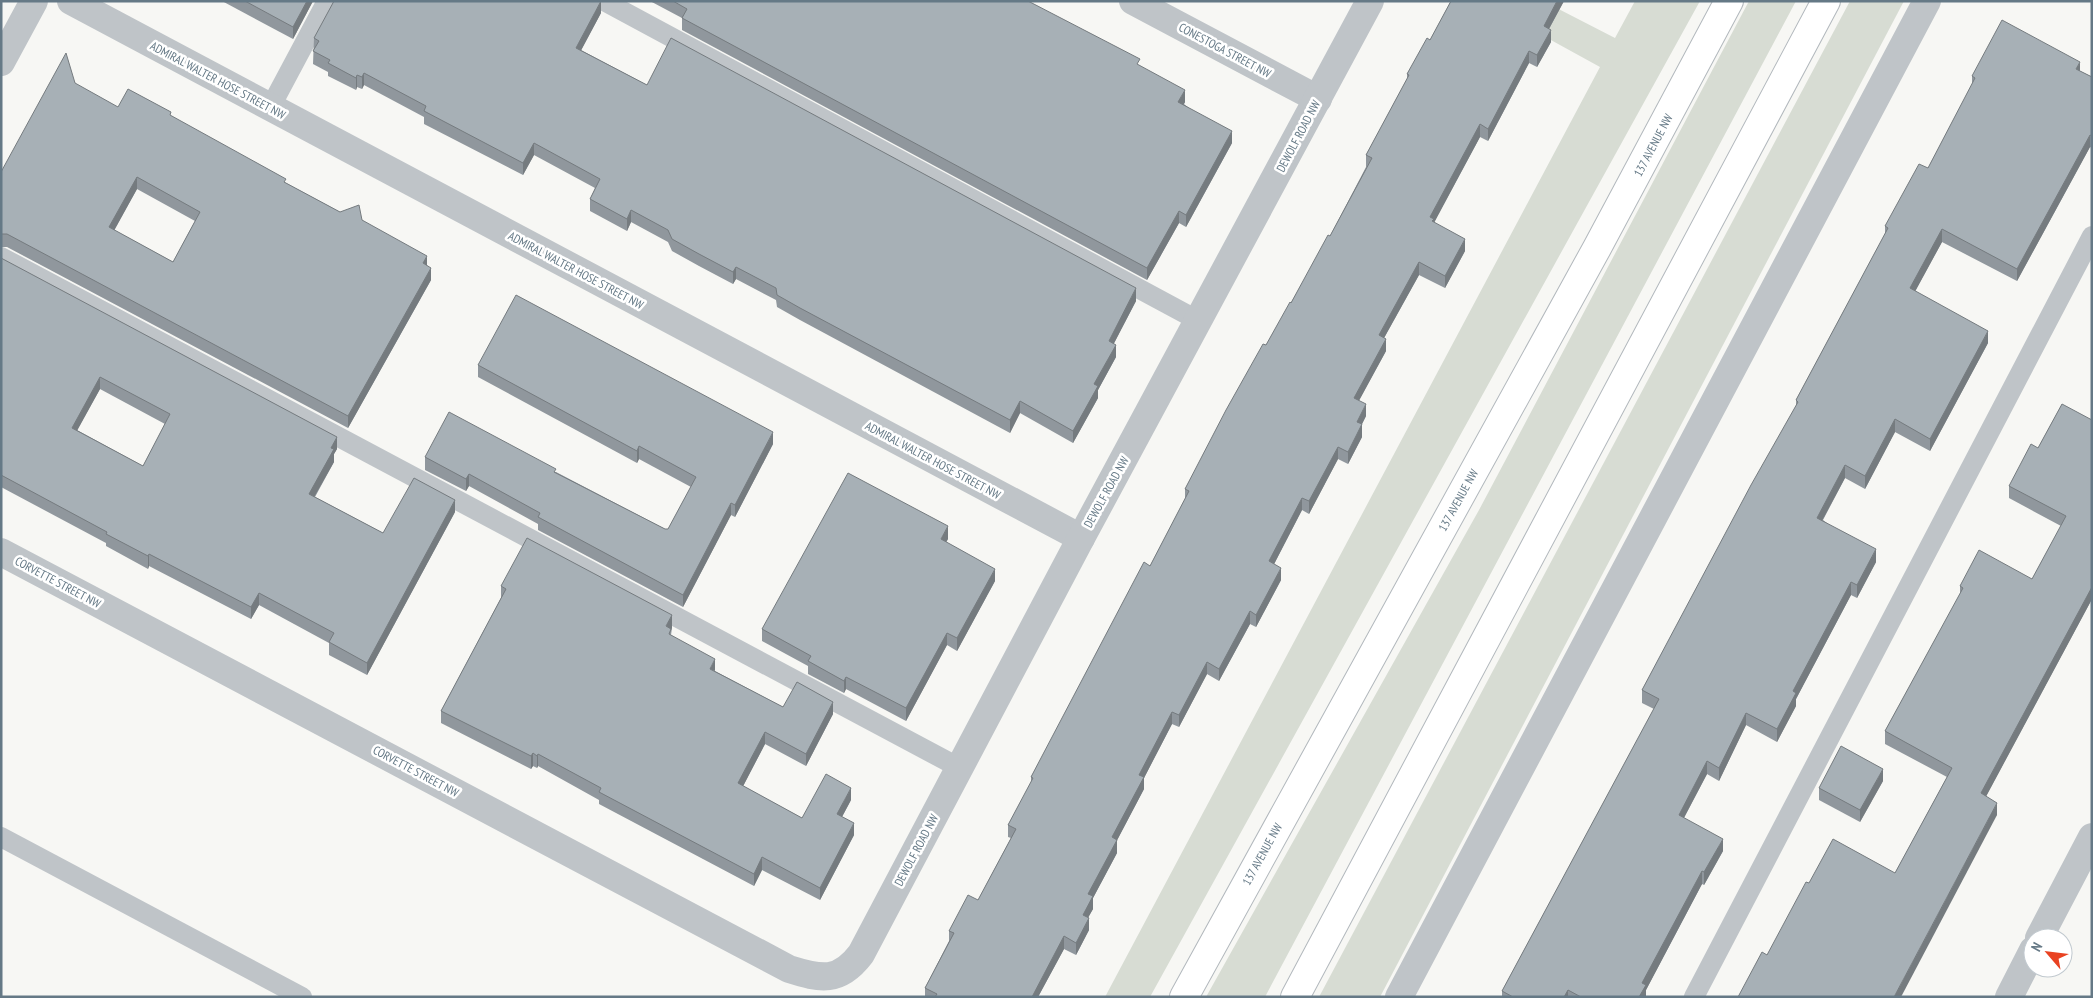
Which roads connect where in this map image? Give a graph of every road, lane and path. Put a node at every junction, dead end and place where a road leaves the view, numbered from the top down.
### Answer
1 (34, 1) edge
2 (70, 1) edge
3 (327, 1) edge
4 (604, 1) edge
5 (1133, 1) edge
6 (1370, 1) edge
7 (1730, 1) edge
8 (1826, 1) edge
9 (1926, 1) edge
10 (1, 62) edge
11 (1318, 99) junction
12 (270, 108) junction
13 (2092, 236) edge
14 (1, 257) edge
15 (1199, 321) junction
16 (1081, 538) junction
17 (1, 552) edge
18 (960, 768) junction
19 (1, 837) edge
20 (2092, 837) edge
21 (2044, 928) edge
22 (2023, 970) edge
23 (834, 977) joint
24 (302, 997) edge
25 (1184, 997) edge
26 (1295, 997) edge
27 (1399, 997) edge
28 (1694, 997) edge
29 (2009, 997) edge

1 - 10 street
2 - 12 street, ADMIRAL WALTER HOSE STREET NW
3 - 12 lane
4 - 15 lane
5 - 11 street, CONESTOGA STREET NW
6 - 11 street, DEWOLF ROAD NW
7 - 25 main road, 137 AVENUE NW
8 - 26 main road
9 - 27 street
11 - 15 street, DEWOLF ROAD NW
12 - 16 street, ADMIRAL WALTER HOSE STREET NW
13 - 28 lane
14 - 18 lane
15 - 16 street, DEWOLF ROAD NW
16 - 18 street, DEWOLF ROAD NW
17 - 23 street, CORVETTE STREET NW
18 - 23 street, DEWOLF ROAD NW
19 - 24 lane
20 - 21 street
22 - 29 street

